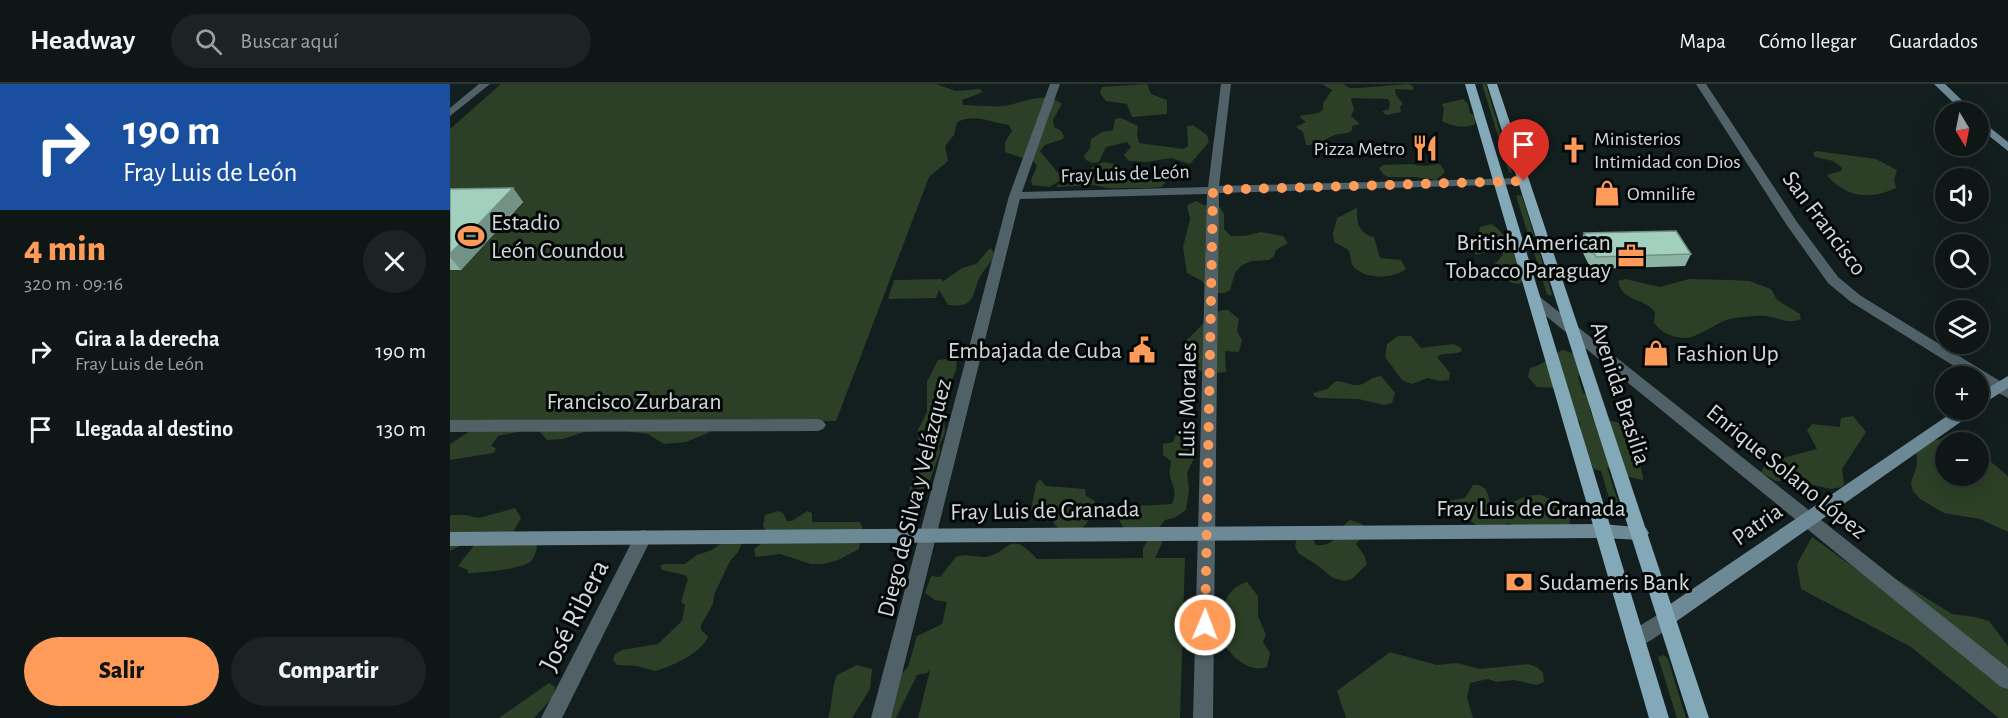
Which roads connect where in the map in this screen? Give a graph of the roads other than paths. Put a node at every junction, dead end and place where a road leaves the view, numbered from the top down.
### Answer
1 (485, 84) edge
2 (1055, 84) edge
3 (1226, 84) edge
4 (1470, 84) edge
5 (1492, 84) edge
6 (1701, 84) edge
7 (1939, 84) edge
8 (1959, 102) edge
9 (450, 112) edge
10 (1989, 131) edge
11 (2008, 148) edge
12 (1524, 181) junction
13 (1500, 182) junction
14 (1213, 190) junction
15 (1015, 196) junction
16 (1534, 300) junction
17 (1573, 329) junction
18 (2005, 387) edge
19 (1989, 396) edge
20 (1953, 420) edge
21 (818, 425) dead end
22 (450, 426) edge
23 (1809, 519) junction
24 (1603, 531) junction
25 (1208, 532) junction
26 (1640, 533) junction
27 (928, 536) junction
28 (643, 537) junction
29 (450, 539) edge
30 (1667, 617) junction
31 (1635, 639) junction
32 (2008, 680) edge
33 (551, 718) edge
34 (882, 718) edge
35 (1203, 718) edge
36 (1659, 718) edge
37 (1699, 718) edge

1 - 9 street
2 - 15 street, Diego de Silva y Velázquez
3 - 14 street, Luis Morales
4 - 13 main road
5 - 12 main road, Avenida Brasilia
6 - 18 street, San Francisco
7 - 8 street
10 - 11 street
12 - 13 street, Fray Luis de León
12 - 17 main road, Avenida Brasilia
13 - 14 street, Fray Luis de León
13 - 16 main road
14 - 15 street, Fray Luis de León
14 - 25 street, Luis Morales
15 - 27 street, Diego de Silva y Velázquez
16 - 17 street, Enrique Solano López
16 - 24 main road
17 - 23 street, Enrique Solano López
17 - 26 main road, Avenida Brasilia
18 - 19 street
20 - 23 street, Patria
21 - 22 street, Francisco Zurbaran
23 - 30 street, Patria
23 - 32 street, Enrique Solano López
24 - 25 street, Fray Luis de Granada
24 - 26 street, Fray Luis de Granada
24 - 31 main road
25 - 27 street, Fray Luis de Granada
25 - 35 street, Luis Morales
26 - 30 main road, Avenida Brasilia
27 - 28 street, Fray Luis de Granada
27 - 34 street, Diego de Silva y Velázquez
28 - 29 street, Fray Luis de Granada
28 - 33 street, José Ribera
30 - 31 street, Patria
30 - 37 main road, Avenida Brasilia
31 - 36 main road

